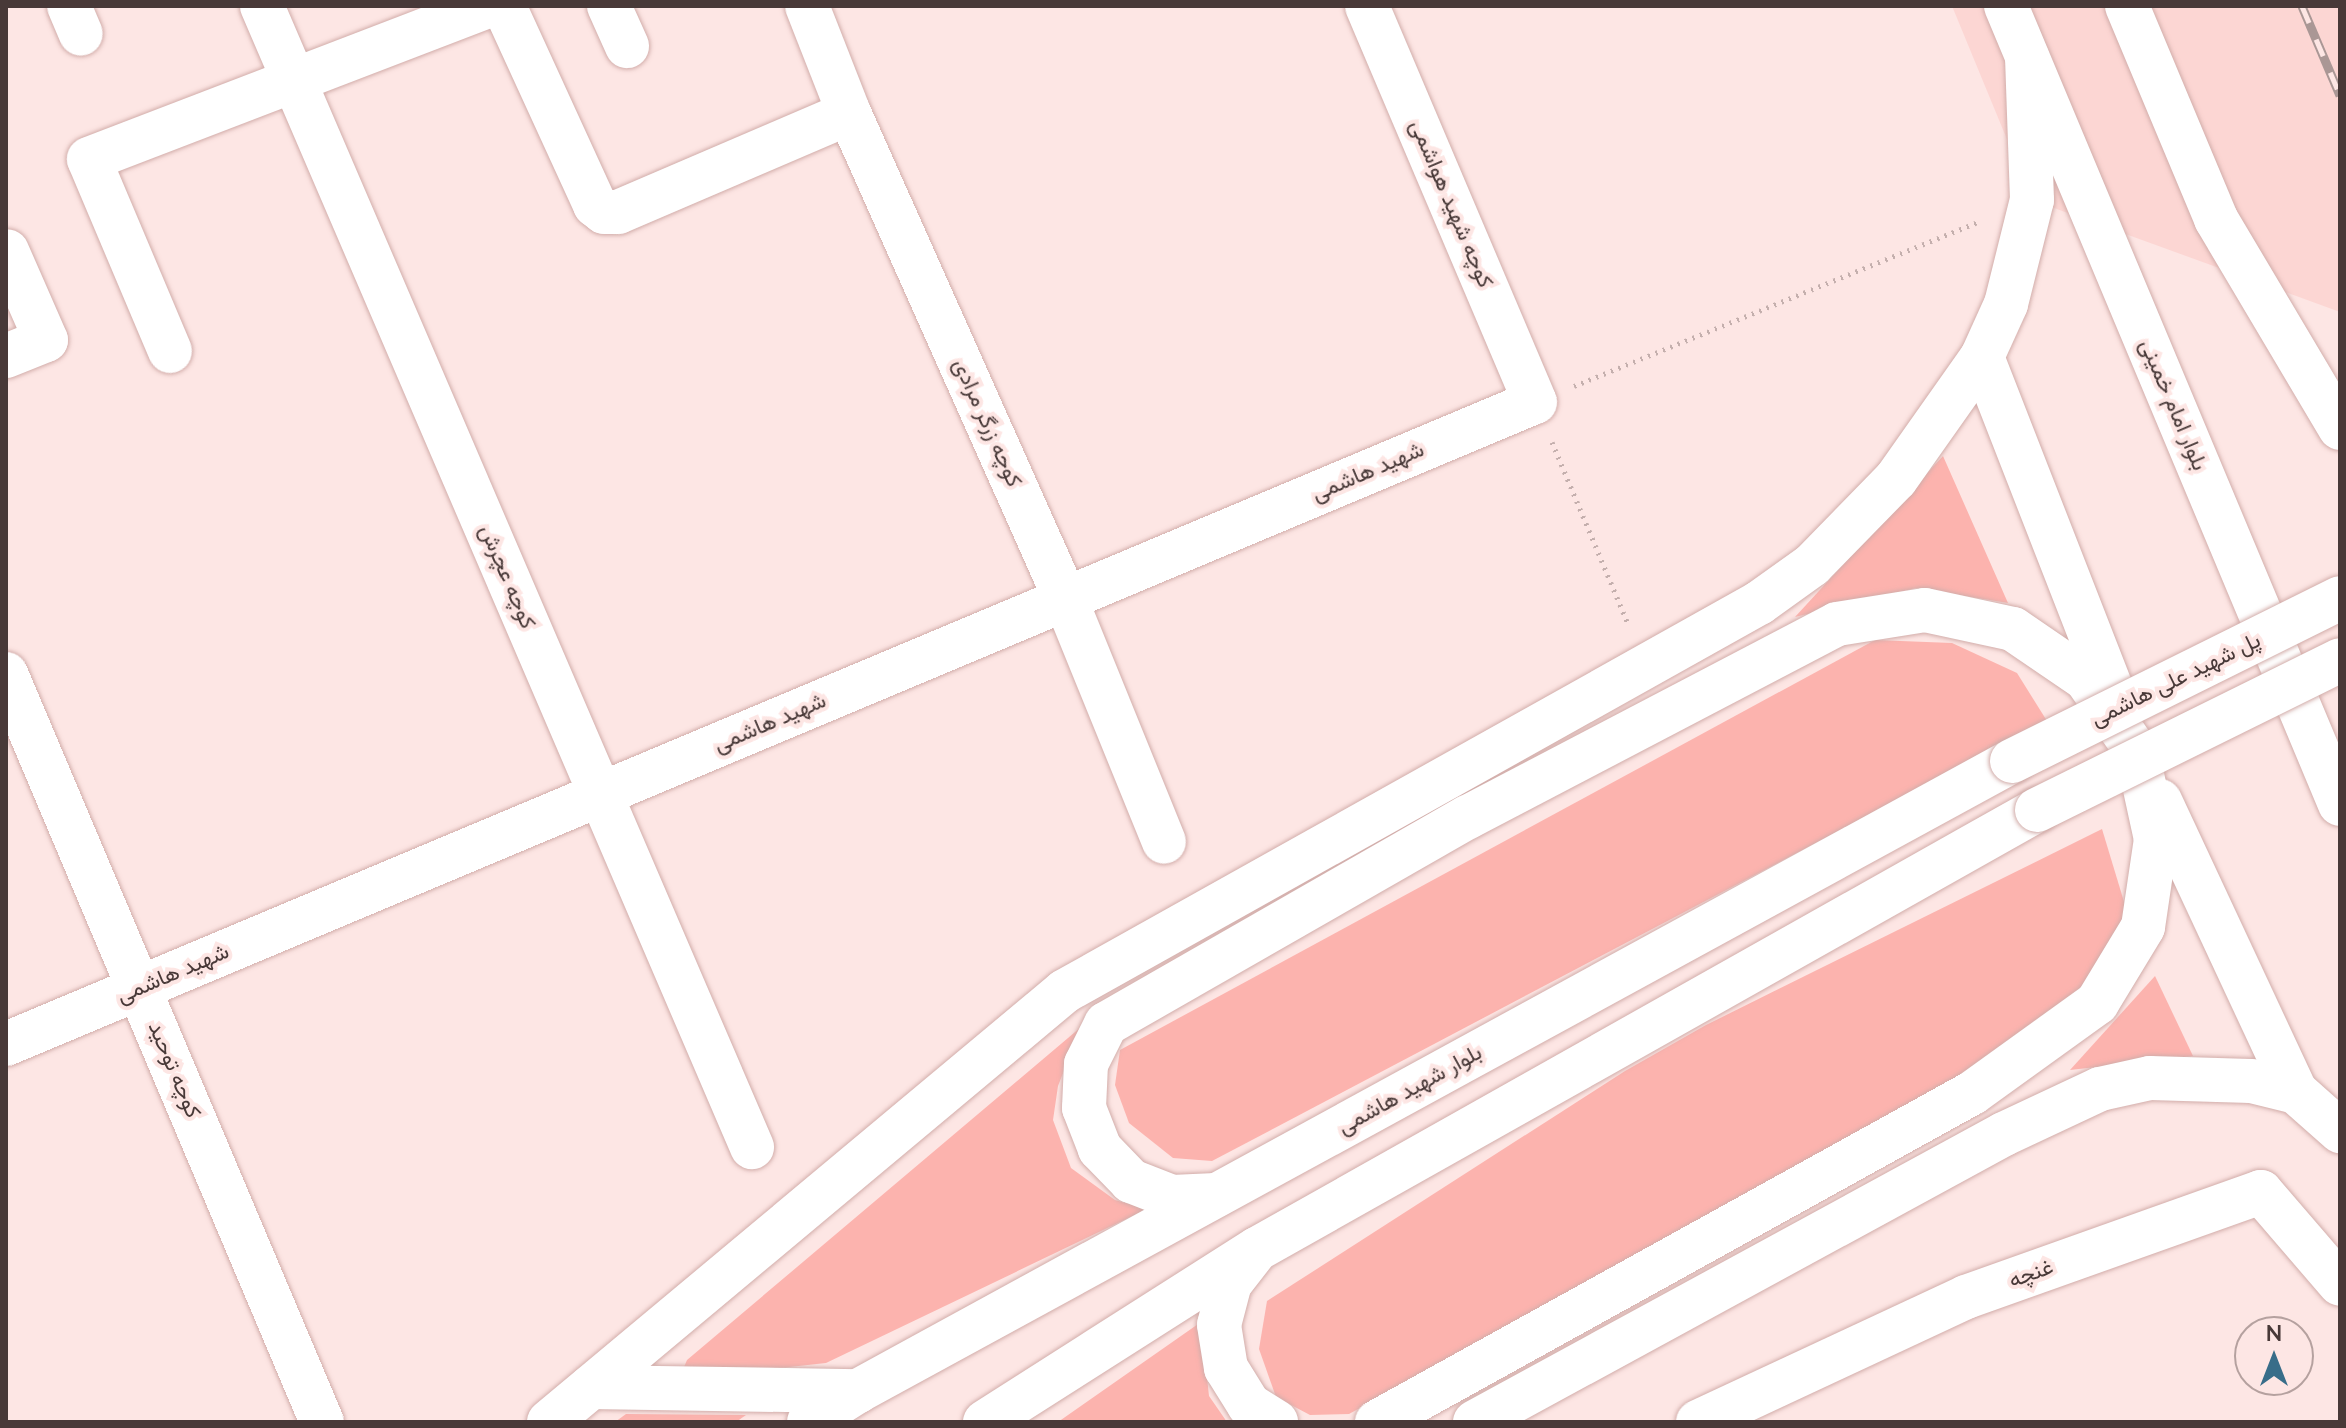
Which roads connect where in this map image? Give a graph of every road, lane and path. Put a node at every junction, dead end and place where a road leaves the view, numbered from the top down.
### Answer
1 (262, 6) edge
2 (488, 6) edge
3 (504, 6) edge
4 (609, 6) edge
5 (807, 6) edge
6 (1367, 6) edge
7 (2006, 6) edge
8 (2127, 6) edge
9 (627, 46) dead end
10 (2027, 57) junction
11 (293, 82) junction
12 (849, 113) junction
13 (2032, 200) junction
14 (7, 251) edge
15 (170, 351) dead end
16 (6, 356) edge
17 (1982, 357) junction
18 (1535, 402) junction
19 (2340, 428) edge
20 (1065, 598) junction
21 (2340, 598) edge
22 (2340, 660) edge
23 (1646, 666) junction
24 (6, 674) edge
25 (2137, 752) junction
26 (2012, 761) joint
27 (601, 794) junction
28 (2340, 804) edge
29 (1164, 842) dead end
30 (139, 988) junction
31 (6, 1044) edge
32 (2296, 1092) junction
33 (2340, 1131) edge
34 (752, 1147) dead end
35 (1216, 1195) junction
36 (1257, 1249) junction
37 (2340, 1284) edge
38 (591, 1387) junction
39 (858, 1391) junction
40 (322, 1422) edge
41 (549, 1422) edge
42 (809, 1422) edge
43 (985, 1422) edge
44 (1276, 1422) edge
45 (1377, 1422) edge
46 (1475, 1422) edge
47 (1698, 1422) edge

1 - 11 main road, کوچه عچرش
2 - 11 main road
3 - 12 main road
4 - 9 main road
5 - 12 main road, کوچه زرگر مرادی
6 - 18 main road, کوچه شهید هواشمی
7 - 10 main road, بلوار امام خمینی
8 - 19 main road
10 - 13 main road
10 - 28 main road, بلوار امام خمینی
11 - 15 main road
11 - 27 main road, کوچه عچرش
12 - 20 main road, کوچه زرگر مرادی
13 - 17 main road
13 - 18 path
14 - 16 main road
17 - 23 main road
17 - 25 main road
18 - 20 main road, شهید هاشمی
18 - 23 path
20 - 27 main road, شهید هاشمی
20 - 29 main road, کوچه زرگر مرادی
21 - 26 main road, پل شهید علی هاشمی, bridge
22 - 36 main road, bridge
23 - 38 main road
24 - 30 main road, کوچه توحید
25 - 32 main road
25 - 35 main road
25 - 45 main road
26 - 35 main road, بلوار شهید هاشمی
27 - 30 main road, شهید هاشمی
27 - 34 main road, کوچه عچرش
30 - 31 main road, شهید هاشمی
30 - 40 main road, کوچه توحید
32 - 33 main road
32 - 46 main road
35 - 39 main road, بلوار شهید هاشمی
36 - 43 main road
36 - 44 main road
37 - 47 main road, غنچه
38 - 39 main road
38 - 41 main road
39 - 42 main road, بلوار شهید هاشمی

